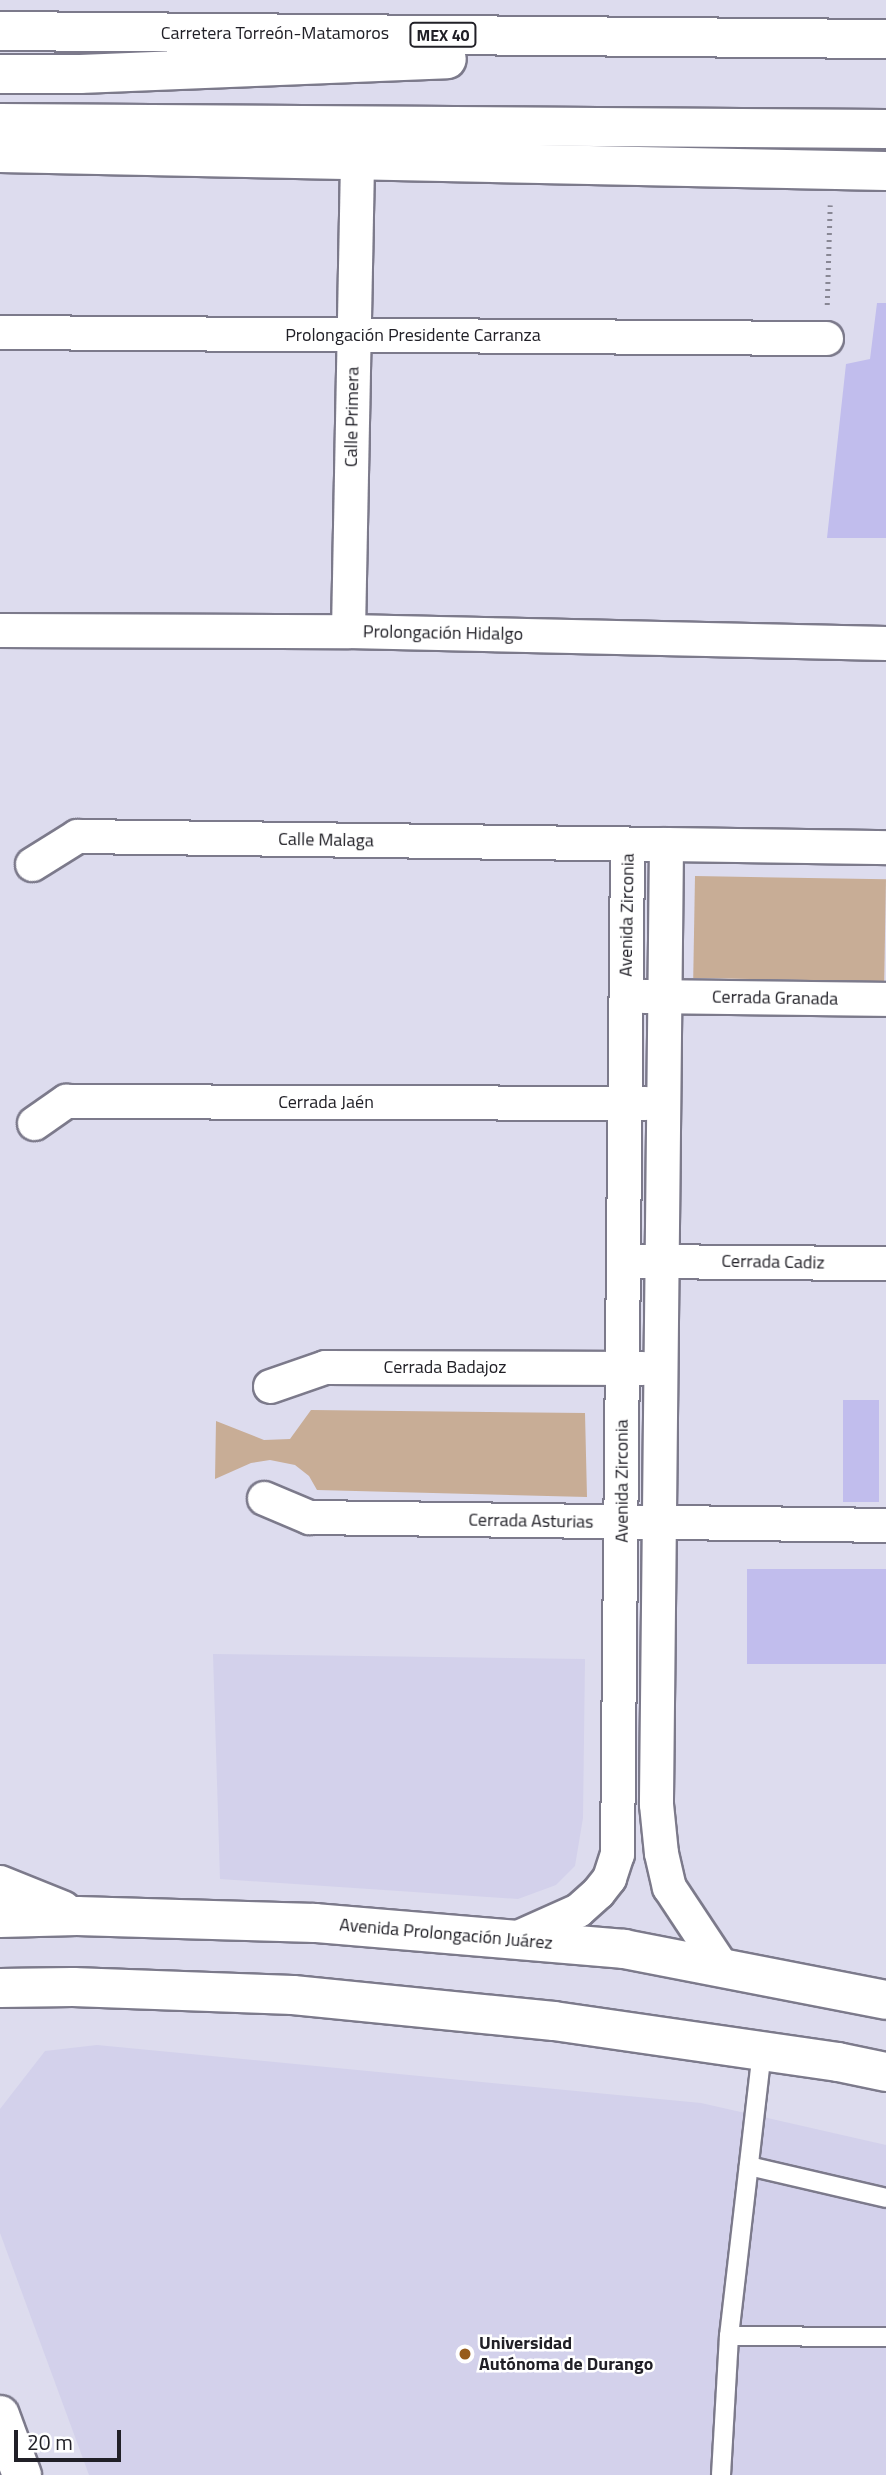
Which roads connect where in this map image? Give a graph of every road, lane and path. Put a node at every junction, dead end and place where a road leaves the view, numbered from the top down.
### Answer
1 (0, 31) edge
2 (714, 37) junction
3 (886, 39) edge
4 (0, 74) edge
5 (0, 123) edge
6 (886, 129) edge
7 (0, 153) edge
8 (357, 160) junction
9 (886, 171) edge
10 (841, 201) dead end
11 (0, 332) edge
12 (354, 335) junction
13 (826, 338) joint
14 (0, 630) edge
15 (348, 631) junction
16 (886, 643) edge
17 (627, 844) junction
18 (666, 844) junction
19 (886, 846) edge
20 (32, 864) dead end
21 (626, 995) junction
22 (664, 996) junction
23 (886, 999) edge
24 (625, 1103) junction
25 (662, 1103) junction
26 (34, 1123) dead end
27 (624, 1261) junction
28 (660, 1261) junction
29 (886, 1263) edge
30 (622, 1368) junction
31 (659, 1368) junction
32 (270, 1385) dead end
33 (264, 1498) dead end
34 (622, 1523) junction
35 (658, 1523) junction
36 (886, 1525) edge
37 (0, 1885) edge
38 (77, 1916) junction
39 (0, 1918) edge
40 (513, 1939) junction
41 (722, 1967) junction
42 (73, 1987) junction
43 (0, 1988) edge
44 (886, 2000) edge
45 (0, 2011) edge
46 (762, 2051) junction
47 (886, 2072) edge
48 (749, 2166) junction
49 (886, 2198) edge
50 (729, 2336) junction
51 (886, 2337) edge
52 (0, 2415) edge
53 (22, 2475) edge
54 (720, 2475) edge

1 - 2 main road, Carretera Torreón-Matamoros / MEX 40
2 - 3 main road, Carretera Torreón-Matamoros / MEX 40
2 - 4 main road
5 - 6 main road
7 - 8 main road
8 - 9 main road
8 - 12 street, Calle Primera
10 - 13 path
11 - 12 street, Prolongación Presidente Carranza
12 - 13 street, Prolongación Presidente Carranza
12 - 15 street, Calle Primera
14 - 15 street, Prolongación Hidalgo
15 - 16 street, Prolongación Hidalgo
17 - 18 street, Avenida Zirconia
17 - 20 street, Calle Malaga
17 - 21 street, Avenida Zirconia
18 - 19 street
18 - 22 street, Avenida Zirconia
21 - 22 street, Cerrada Granada
21 - 24 street, Avenida Zirconia
22 - 23 street, Cerrada Granada
22 - 25 street, Avenida Zirconia
24 - 25 street, Cerrada Jaén
24 - 26 street, Cerrada Jaén
24 - 27 street, Avenida Zirconia
25 - 28 street, Avenida Zirconia
27 - 28 street, Cerrada Cadiz
27 - 30 street, Avenida Zirconia
28 - 29 street, Cerrada Cadiz
28 - 31 street, Avenida Zirconia
30 - 31 street, Cerrada Badajoz
30 - 32 street, Cerrada Badajoz
30 - 34 street, Avenida Zirconia
31 - 35 street, Avenida Zirconia
33 - 34 street, Cerrada Asturias
34 - 35 street, Cerrada Asturias
34 - 40 street, Avenida Zirconia
35 - 36 street, Cerrada Asturias
35 - 41 street, Avenida Zirconia
37 - 38 main road
38 - 39 main road, Avenida Prolongación Juárez
38 - 40 main road, Avenida Prolongación Juárez
40 - 41 main road, Avenida Prolongación Juárez
41 - 44 main road, Avenida Prolongación Juárez
42 - 43 main road
42 - 45 main road
42 - 46 main road
46 - 47 main road
46 - 48 lane
48 - 49 lane
48 - 50 lane
50 - 51 lane
50 - 54 lane
52 - 53 main road

